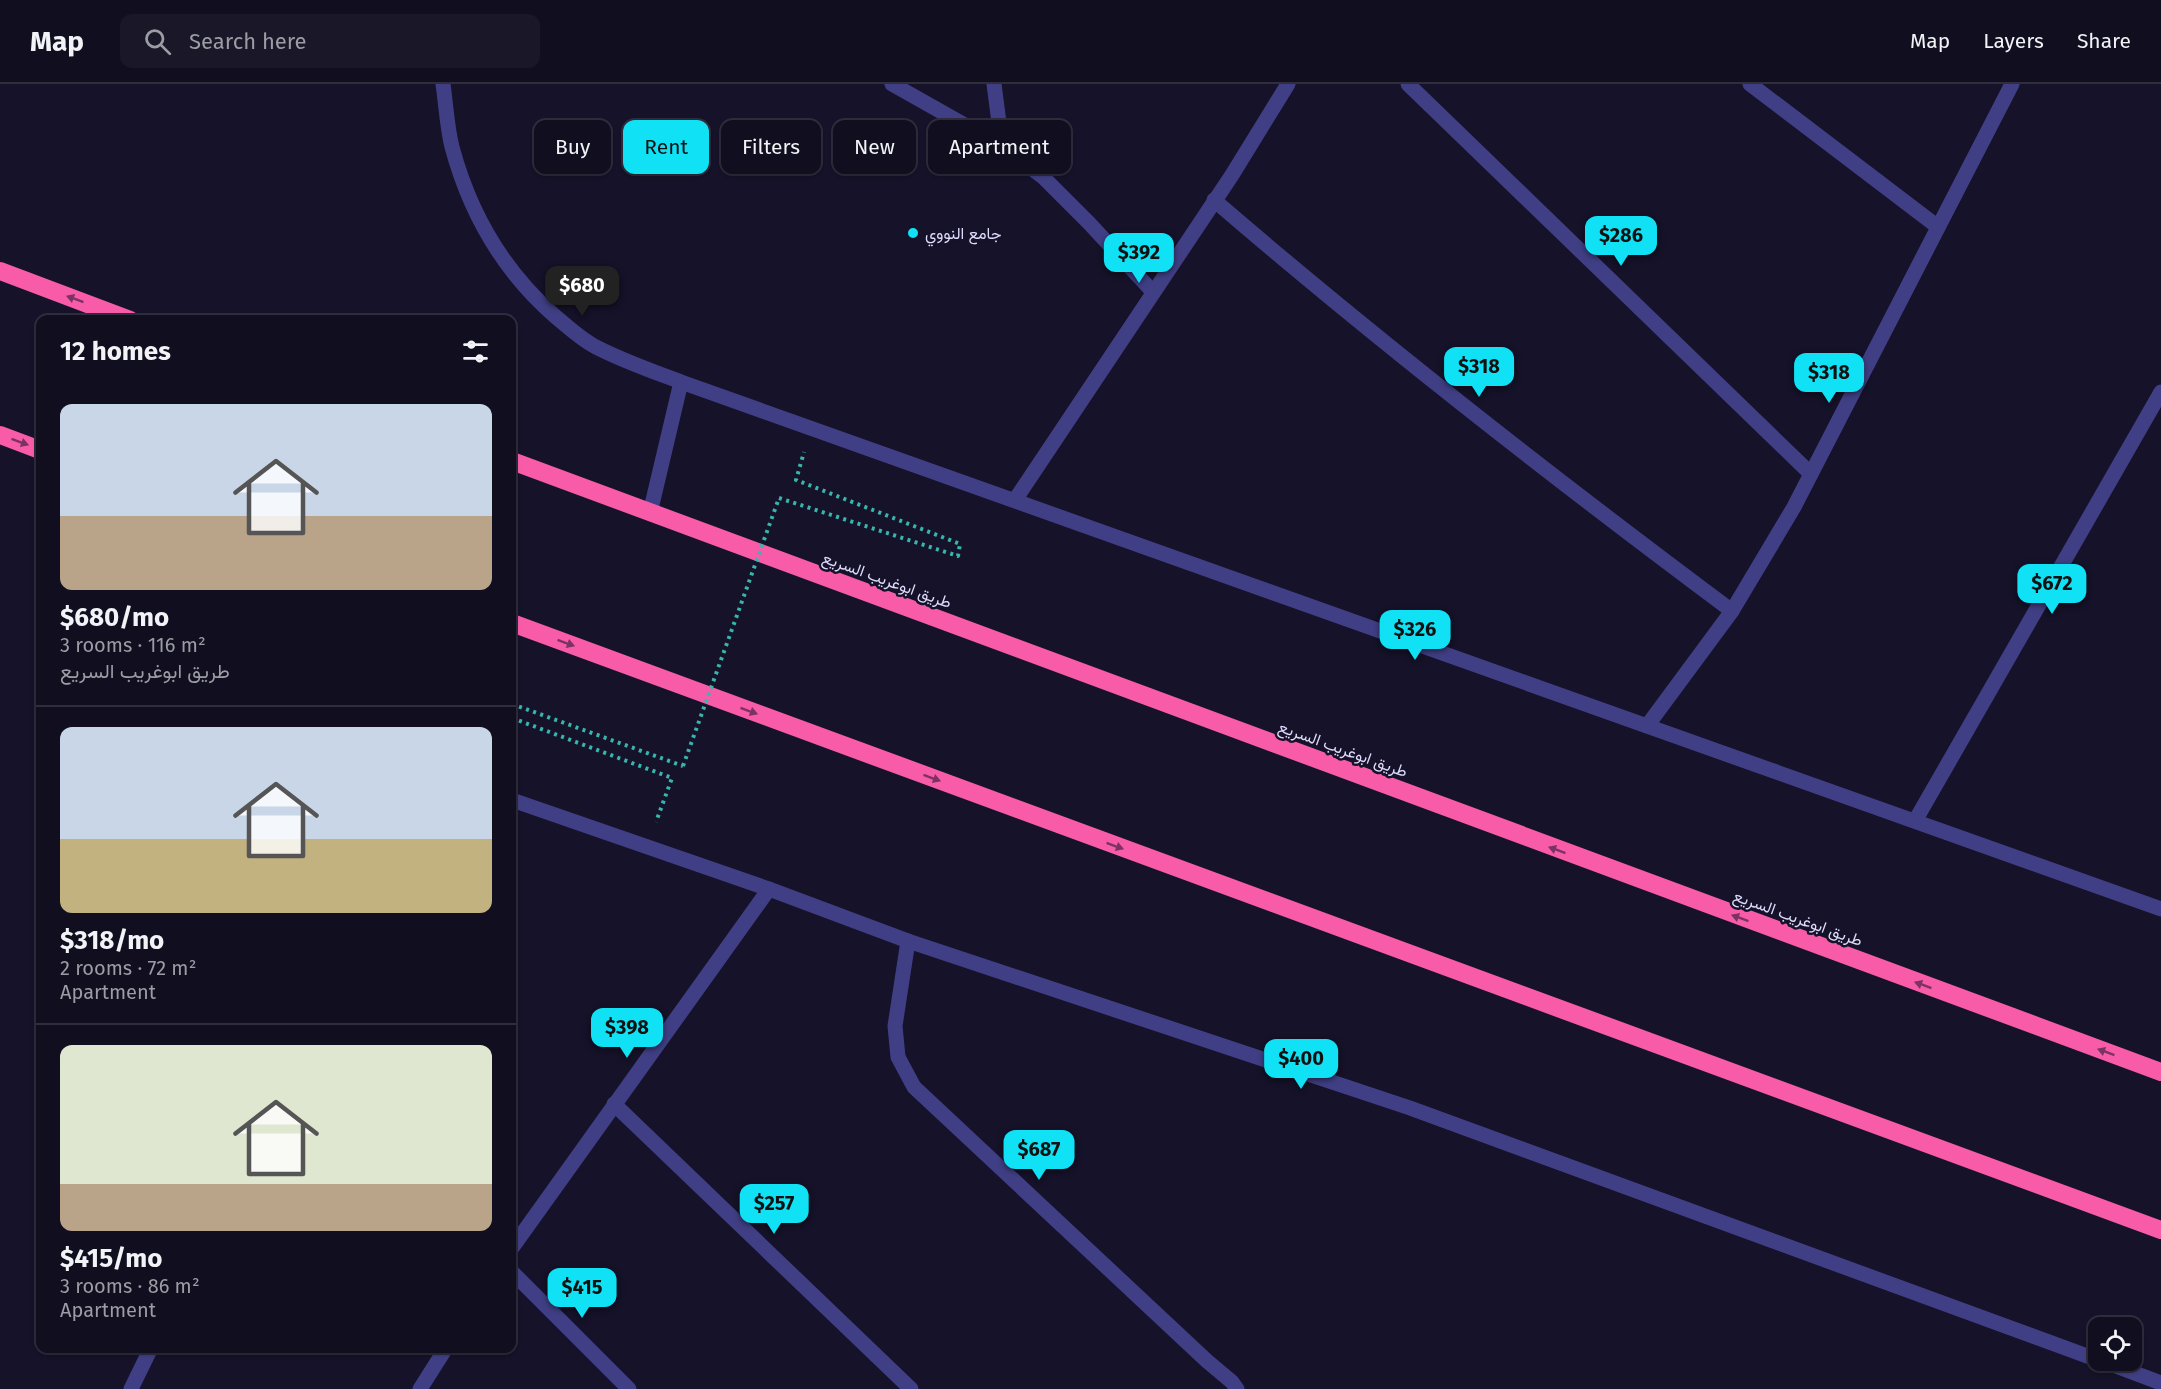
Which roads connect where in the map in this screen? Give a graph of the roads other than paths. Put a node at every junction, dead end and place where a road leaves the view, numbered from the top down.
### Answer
1 (443, 84) edge
2 (892, 84) edge
3 (994, 84) edge
4 (1288, 84) edge
5 (1408, 84) edge
6 (1750, 84) edge
7 (2012, 84) edge
8 (956, 120) edge
9 (999, 120) edge
10 (1039, 174) edge
11 (1214, 200) junction
12 (1938, 226) junction
13 (0, 271) edge
14 (1153, 292) junction
15 (117, 315) edge
16 (681, 381) junction
17 (2161, 392) edge
18 (0, 435) edge
19 (36, 448) edge
20 (516, 463) edge
21 (1811, 474) junction
22 (1015, 500) junction
23 (650, 513) junction
24 (1732, 611) junction
25 (516, 624) edge
26 (1647, 726) junction
27 (516, 801) edge
28 (1915, 821) junction
29 (769, 889) junction
30 (2161, 909) edge
31 (908, 941) junction
32 (2161, 1072) edge
33 (614, 1104) junction
34 (2161, 1230) edge
35 (516, 1242) edge
36 (516, 1276) edge
37 (149, 1353) edge
38 (443, 1353) edge
39 (2088, 1356) edge
40 (2129, 1371) edge
41 (2161, 1383) edge
42 (131, 1389) edge
43 (420, 1389) edge
44 (629, 1389) edge
45 (911, 1389) edge
46 (1237, 1389) edge

1 - 16 street
2 - 8 street
3 - 9 street
4 - 11 street
5 - 21 street
6 - 12 street
7 - 12 street
10 - 14 street
11 - 14 street
11 - 24 street
12 - 21 street
15 -> 13 highway
14 - 22 street
16 - 22 street
16 - 23 street
17 - 28 street
18 -> 19 highway
20 - 23 highway, طريق ابوغريب السريع
21 - 24 street
22 - 26 street
32 -> 23 highway, طريق ابوغريب السريع
24 - 26 street
25 -> 34 highway
26 - 28 street
27 - 29 street
28 - 30 street
29 - 31 street
29 - 33 street
31 - 39 street
31 - 46 street
33 - 35 street
33 - 45 street
36 - 44 street
37 - 42 street
38 - 43 street
40 - 41 street

